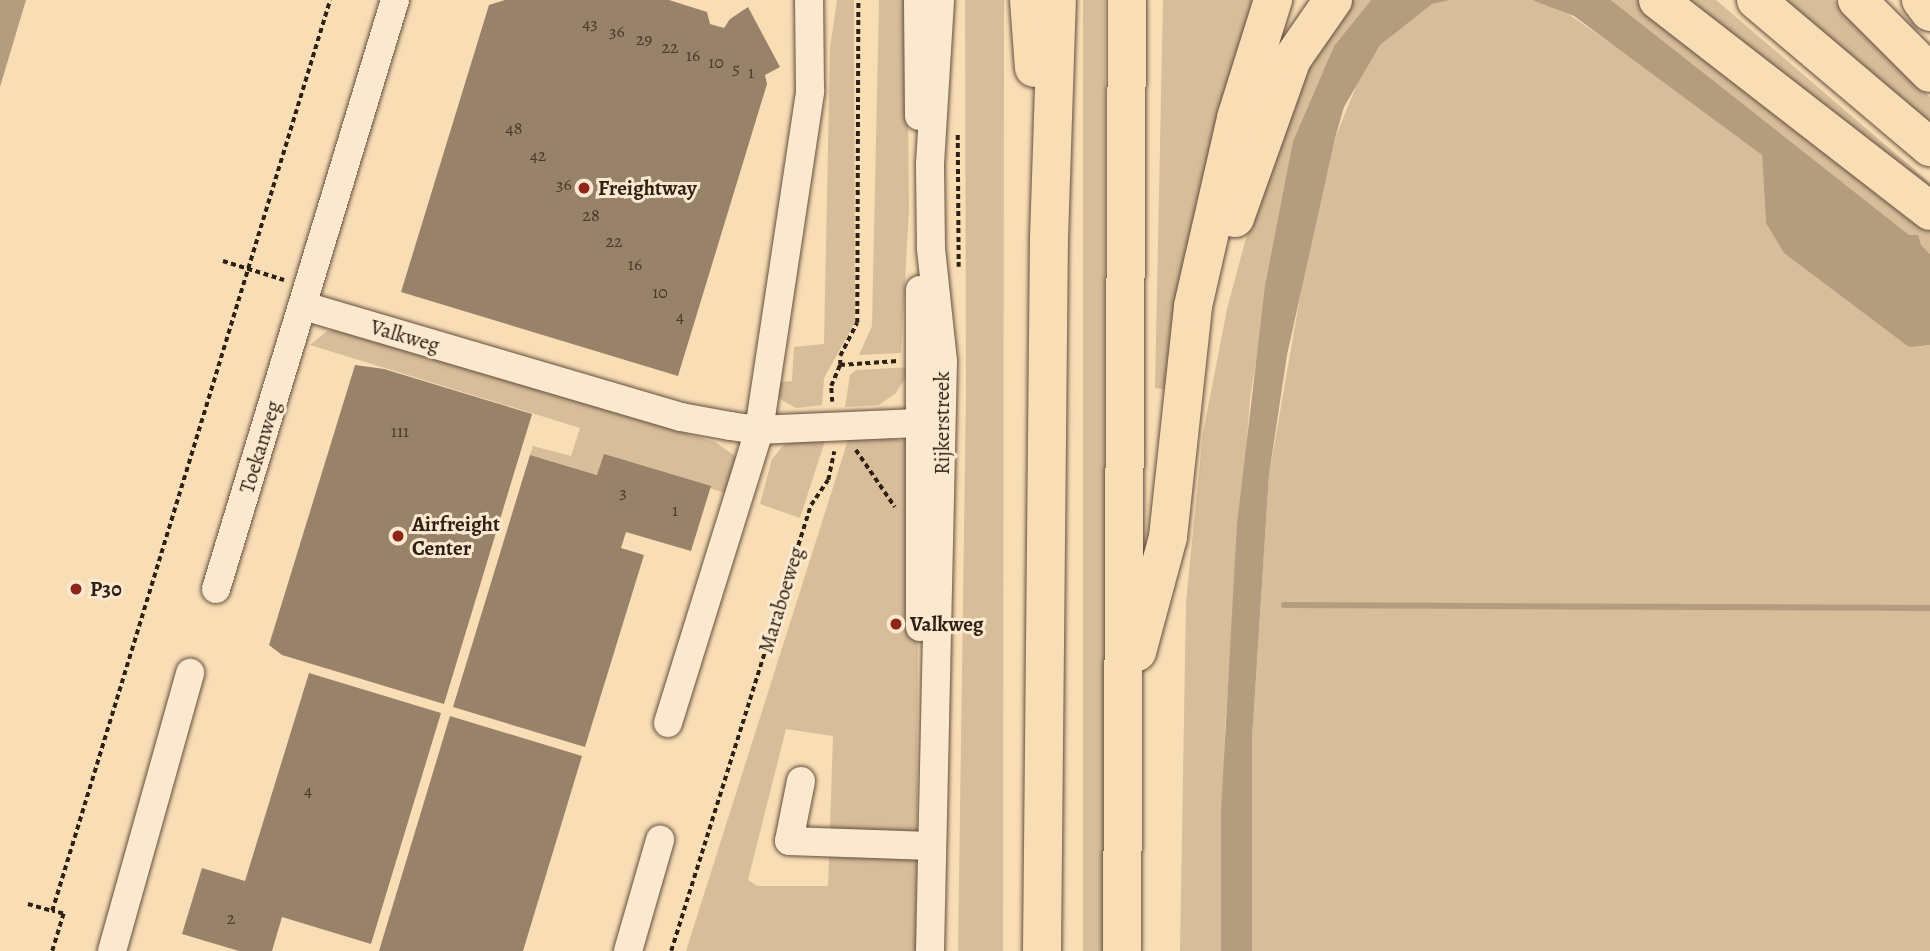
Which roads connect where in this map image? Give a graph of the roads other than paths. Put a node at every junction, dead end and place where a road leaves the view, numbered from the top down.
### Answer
1 (395, 0) edge
2 (809, 0) edge
3 (918, 0) edge
4 (940, 0) edge
5 (1028, 0) edge
6 (1057, 0) edge
7 (1127, 0) edge
8 (1273, 0) edge
9 (1333, 0) edge
10 (1658, 0) edge
11 (1755, 0) edge
12 (1857, 0) edge
13 (1921, 0) edge
14 (1930, 12) edge
15 (1930, 73) edge
16 (1930, 147) edge
17 (1930, 211) edge
18 (1049, 238) junction
19 (307, 297) junction
20 (1183, 383) junction
21 (931, 422) junction
22 (759, 430) junction
23 (216, 589) dead end
24 (190, 673) dead end
25 (1123, 705) junction
26 (668, 723) dead end
27 (801, 781) dead end
28 (660, 840) dead end
29 (926, 846) junction
30 (112, 951) edge
31 (628, 951) edge
32 (919, 951) edge
33 (930, 951) edge
34 (1042, 951) edge
35 (1122, 951) edge

1 - 19 street
2 - 22 street
3 - 21 street, Rijkerstreek
4 - 21 street, Rijkerstreek
5 - 18 highway
6 - 18 highway
7 - 25 highway
8 - 20 highway
9 - 20 highway
10 - 17 highway
11 - 16 highway
12 - 15 highway
13 - 14 highway
18 - 34 highway
19 - 22 street, Valkweg
19 - 23 street, Toekanweg
20 - 25 highway
21 - 22 street, Valkweg
21 - 29 street, Rijkerstreek
22 - 26 street
24 - 30 street
25 - 35 highway
27 - 29 street
28 - 31 street
29 - 32 street, Rijkerstreek
29 - 33 street, Rijkerstreek

